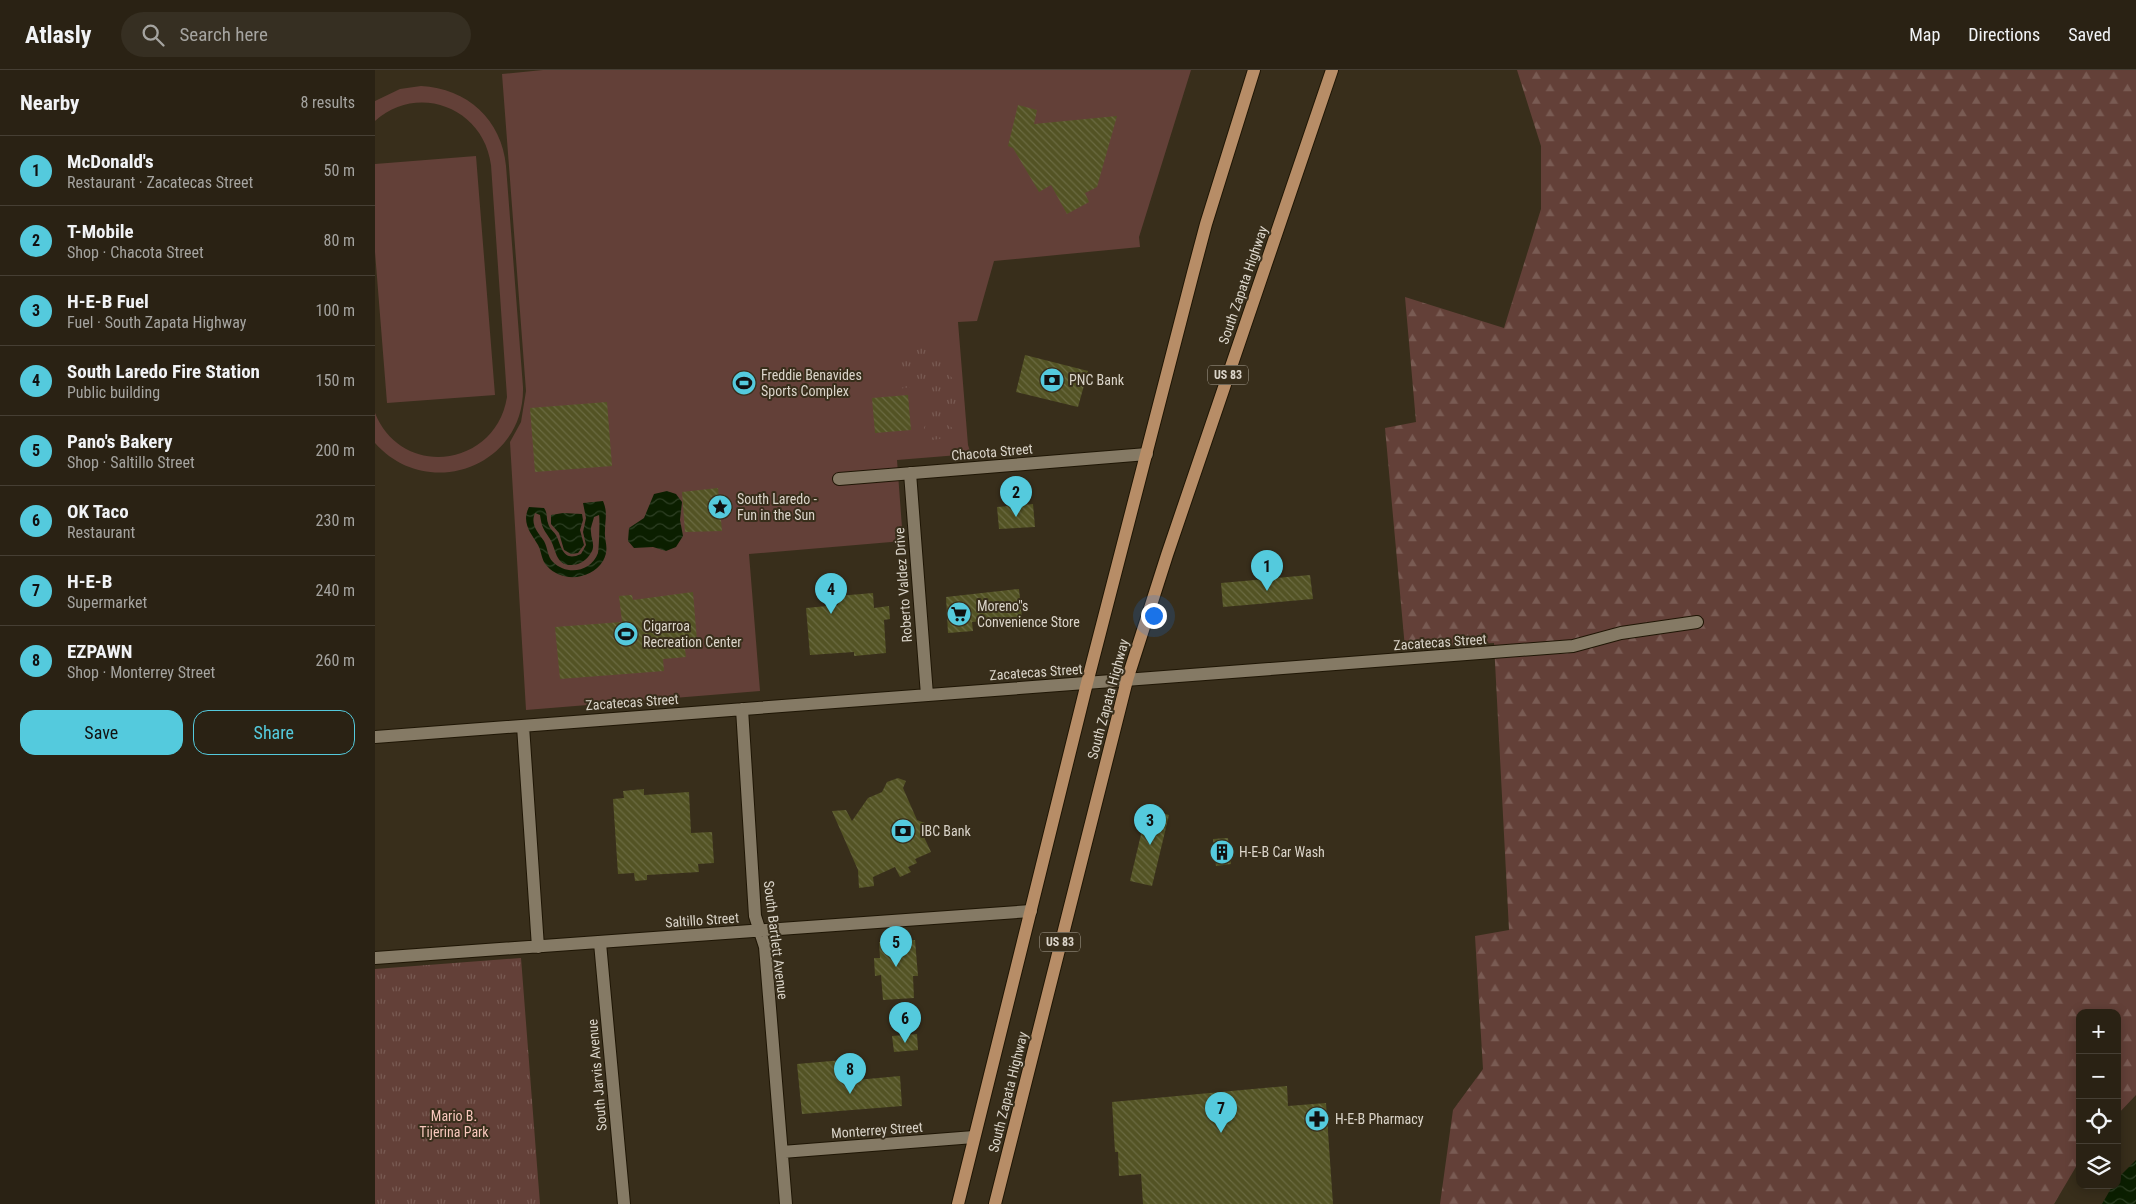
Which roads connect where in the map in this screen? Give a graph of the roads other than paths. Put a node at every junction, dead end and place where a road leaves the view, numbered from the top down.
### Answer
1 (1254, 70) edge
2 (1332, 70) edge
3 (1147, 454) junction
4 (910, 473) junction
5 (839, 479) dead end
6 (1697, 622) dead end
7 (1127, 680) junction
8 (1087, 683) junction
9 (927, 695) junction
10 (742, 709) junction
11 (523, 726) junction
12 (375, 737) edge
13 (1031, 911) junction
14 (760, 931) junction
15 (600, 943) junction
16 (539, 947) junction
17 (375, 958) edge
18 (975, 1137) junction
19 (782, 1152) junction
20 (624, 1204) edge
21 (786, 1204) edge
22 (958, 1204) edge
23 (995, 1204) edge

1 - 3 main road, South Zapata Highway / US 83
2 - 7 main road, South Zapata Highway / US 83
3 - 4 street, Chacota Street
3 - 8 main road, South Zapata Highway / US 83
4 - 5 street, Chacota Street
4 - 9 street, Roberto Valdez Drive
6 - 7 street, Zacatecas Street
7 - 8 street, Zacatecas Street
7 - 23 main road, South Zapata Highway / US 83
8 - 9 street, Zacatecas Street
8 - 13 main road, South Zapata Highway / US 83
9 - 10 street, Zacatecas Street
10 - 11 street, Zacatecas Street
10 - 14 street, South Bartlett Avenue
11 - 12 street, Zacatecas Street
11 - 16 street
13 - 14 street, Saltillo Street
13 - 18 main road, South Zapata Highway / US 83
14 - 15 street, Saltillo Street
14 - 19 street, South Bartlett Avenue
15 - 16 street, Saltillo Street
15 - 20 street, South Jarvis Avenue
16 - 17 street, Saltillo Street
18 - 19 street, Monterrey Street
18 - 22 main road, South Zapata Highway / US 83
19 - 21 street, South Bartlett Avenue

